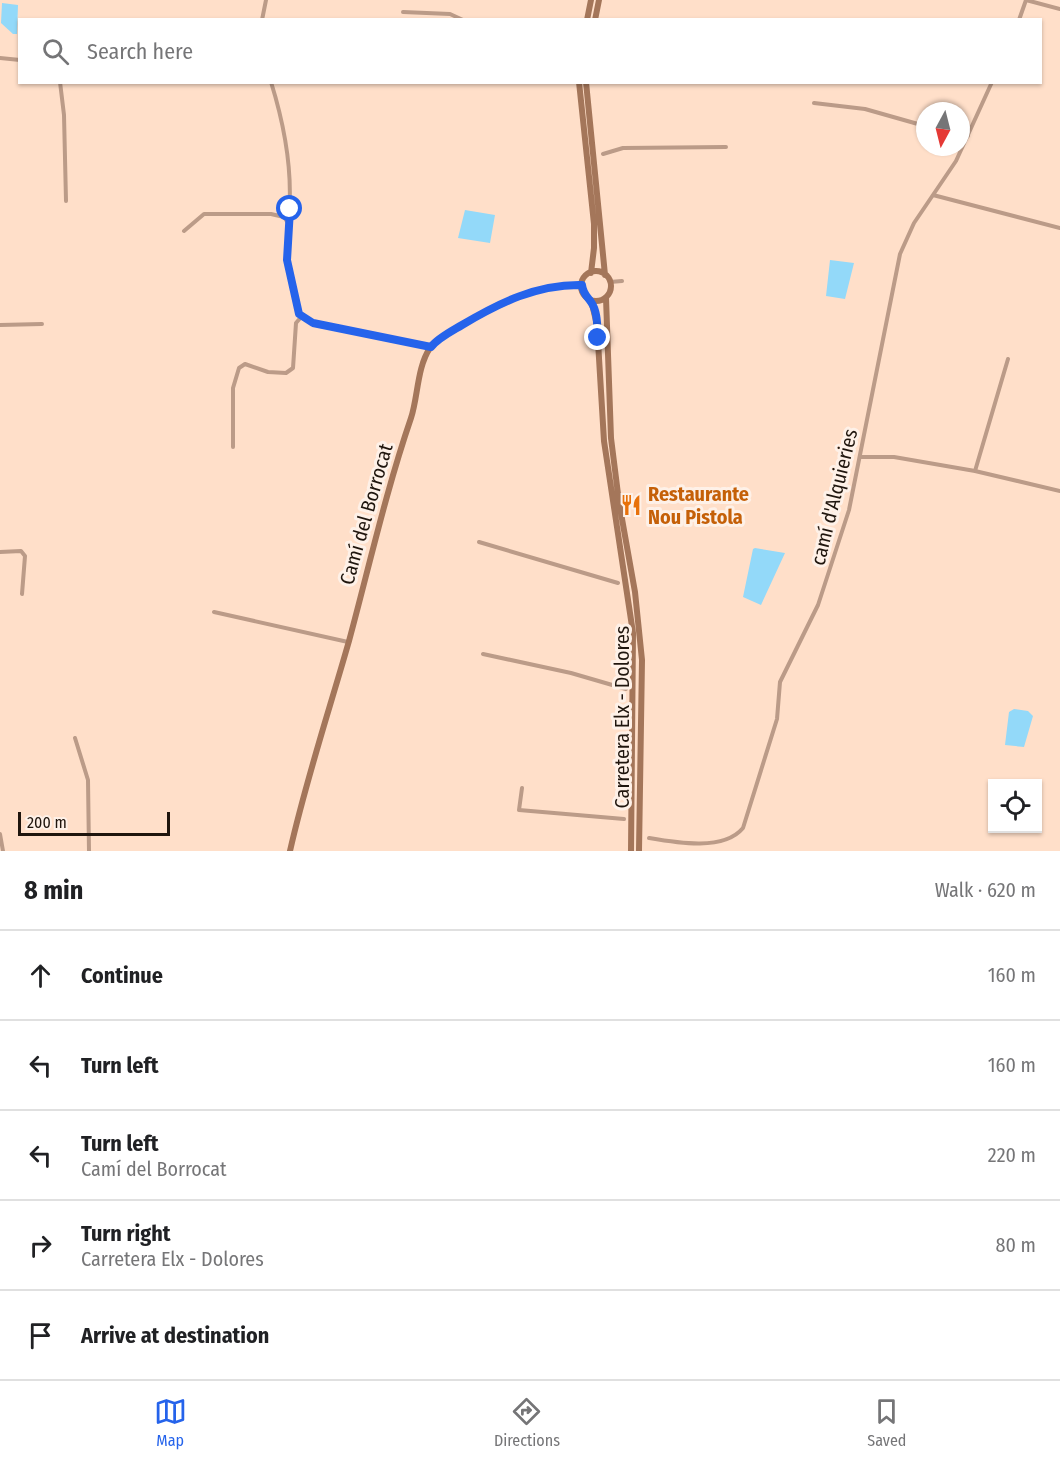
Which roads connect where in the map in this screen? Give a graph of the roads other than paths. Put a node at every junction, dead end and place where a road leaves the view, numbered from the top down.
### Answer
1 (591, 0) edge
2 (598, 0) edge
3 (1026, 0) edge
4 (267, 1) edge
5 (1060, 9) edge
6 (403, 12) dead end
7 (262, 18) edge
8 (459, 18) edge
9 (587, 18) edge
10 (595, 18) edge
11 (1020, 18) edge
12 (0, 58) edge
13 (18, 60) edge
14 (60, 84) edge
15 (273, 84) edge
16 (579, 84) edge
17 (586, 84) edge
18 (991, 84) edge
19 (814, 103) dead end
20 (916, 123) edge
21 (970, 132) edge
22 (726, 147) dead end
23 (603, 154) dead end
24 (958, 156) edge
25 (933, 195) junction
26 (66, 201) dead end
27 (288, 223) junction
28 (1060, 228) edge
29 (184, 231) dead end
30 (591, 273) junction
31 (605, 274) junction
32 (621, 281) dead end
33 (610, 282) junction
34 (582, 285) junction
35 (606, 298) junction
36 (591, 300) junction
37 (302, 316) junction
38 (42, 324) dead end
39 (0, 325) edge
40 (431, 347) junction
41 (1008, 358) dead end
42 (233, 447) dead end
43 (861, 457) junction
44 (975, 471) junction
45 (1060, 491) edge
46 (479, 542) dead end
47 (0, 552) edge
48 (618, 583) dead end
49 (22, 594) dead end
50 (214, 612) dead end
51 (348, 642) junction
52 (483, 654) dead end
53 (626, 689) dead end
54 (75, 738) dead end
55 (522, 788) dead end
56 (624, 819) dead end
57 (0, 834) edge
58 (649, 838) dead end
59 (3, 851) edge
60 (89, 851) edge
61 (290, 851) edge
62 (631, 851) edge
63 (639, 851) edge

1 - 9 main road
2 - 10 main road
3 - 5 street
3 - 11 street
4 - 7 street
6 - 8 street
12 - 13 street
14 - 26 street
15 - 27 street
16 - 30 main road
17 - 31 main road
18 - 21 street, camí d'Alquieries
19 - 20 street
22 - 23 street
24 - 25 street, camí d'Alquieries
25 - 28 street
25 - 43 street, camí d'Alquieries
27 - 29 street
27 - 37 street
30 - 31 main road
30 - 34 main road
31 - 33 main road
32 - 33 street
33 - 35 main road
34 - 36 main road
34 - 40 main road
35 - 36 main road
35 - 63 main road, Carretera Elx - Dolores
36 - 62 main road, Carretera Elx - Dolores
37 - 40 street
37 - 42 street
38 - 39 street
40 - 51 main road, Camí del Borrocat
41 - 44 street
43 - 44 street
43 - 58 street, camí d'Alquieries
44 - 45 street
46 - 48 street
47 - 49 street
50 - 51 street
51 - 61 main road, Camí del Borrocat
52 - 53 street
54 - 60 street
55 - 56 street
57 - 59 street

